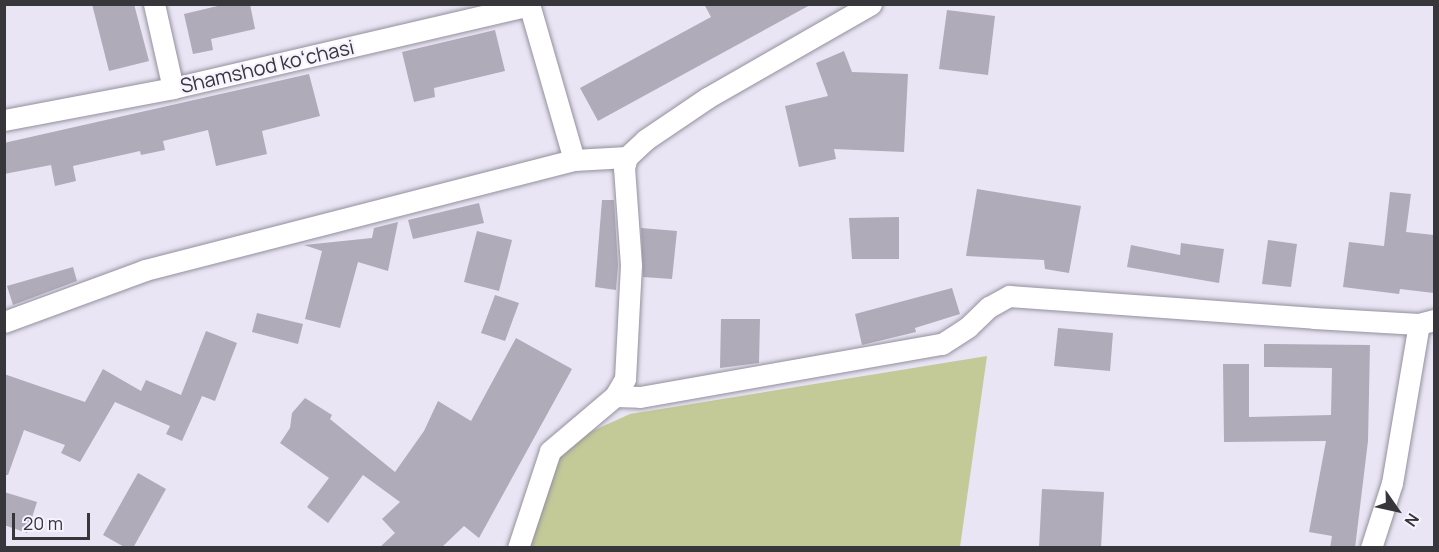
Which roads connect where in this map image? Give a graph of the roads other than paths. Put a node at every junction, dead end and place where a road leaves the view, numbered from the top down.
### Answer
1 (154, 4) edge
2 (871, 4) edge
3 (529, 5) edge
4 (173, 88) junction
5 (4, 120) edge
6 (627, 157) junction
7 (574, 160) junction
8 (8, 321) edge
9 (1427, 322) edge
10 (4, 341) edge
11 (615, 396) junction
12 (518, 548) edge
13 (1371, 548) edge

1 - 4 street
2 - 6 street
3 - 4 street, Shamshod koʻchasi
3 - 7 street, Shamshod koʻchasi
4 - 5 street, Shamshod koʻchasi
6 - 7 street
6 - 11 street
7 - 8 street
8 - 10 street
9 - 11 street
9 - 13 street
11 - 12 street

